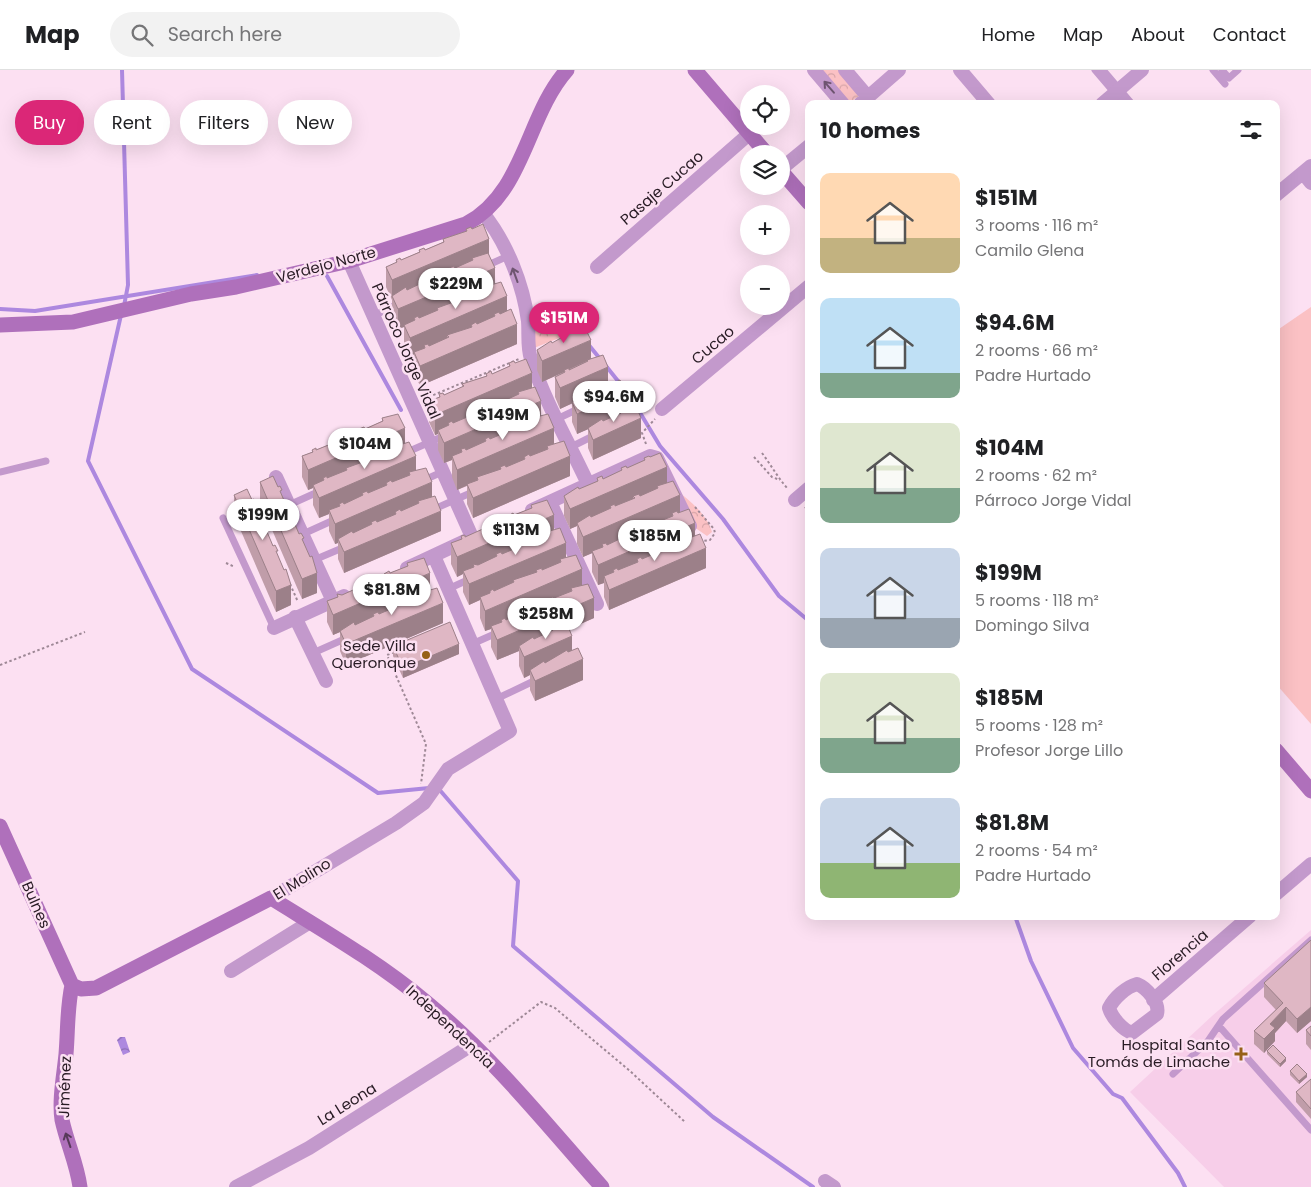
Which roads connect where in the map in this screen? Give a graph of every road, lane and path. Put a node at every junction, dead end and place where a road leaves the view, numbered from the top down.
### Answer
1 (566, 70) edge
2 (695, 70) edge
3 (814, 70) edge
4 (845, 70) edge
5 (899, 70) edge
6 (960, 70) edge
7 (1095, 70) edge
8 (1103, 70) edge
9 (1142, 70) edge
10 (1213, 70) edge
11 (1222, 70) edge
12 (1238, 70) edge
13 (1225, 84) dead end
14 (1120, 95) edge
15 (840, 100) edge
16 (864, 100) edge
17 (986, 100) edge
18 (740, 123) edge
19 (748, 135) edge
20 (750, 135) edge
21 (758, 145) edge
22 (805, 149) edge
23 (790, 162) edge
24 (1308, 174) edge
25 (790, 181) edge
26 (1280, 192) edge
27 (805, 198) edge
28 (483, 213) junction
29 (508, 256) junction
30 (349, 261) junction
31 (597, 267) dead end
32 (477, 270) edge
33 (805, 289) edge
34 (409, 299) edge
35 (373, 316) junction
36 (0, 325) edge
37 (530, 354) junction
38 (432, 357) edge
39 (397, 372) junction
40 (411, 404) junction
41 (586, 405) edge
42 (662, 409) dead end
43 (557, 419) junction
44 (652, 424) dead end
45 (454, 431) edge
46 (602, 432) edge
47 (643, 432) dead end
48 (429, 442) junction
49 (565, 450) junction
50 (762, 453) dead end
51 (754, 457) dead end
52 (394, 458) edge
53 (46, 461) dead end
54 (0, 472) edge
55 (442, 472) junction
56 (276, 477) edge
57 (780, 480) junction
58 (416, 484) edge
59 (588, 484) junction
60 (326, 488) edge
61 (481, 488) edge
62 (805, 491) edge
63 (796, 499) joint
64 (455, 500) junction
65 (550, 502) junction
66 (289, 505) junction
67 (347, 514) edge
68 (421, 515) edge
69 (223, 518) dead end
70 (515, 518) edge
71 (303, 534) junction
72 (695, 537) edge
73 (352, 544) edge
74 (434, 556) junction
75 (314, 560) junction
76 (392, 574) edge
77 (480, 574) edge
78 (287, 578) edge
79 (358, 590) edge
80 (446, 591) junction
81 (594, 596) edge
82 (333, 601) junction
83 (299, 615) junction
84 (274, 628) joint
85 (508, 628) edge
86 (85, 632) dead end
87 (353, 635) edge
88 (472, 644) junction
89 (396, 651) edge
90 (313, 653) junction
91 (0, 665) edge
92 (548, 675) edge
93 (326, 681) dead end
94 (496, 699) junction
95 (1280, 755) edge
96 (423, 769) dead end
97 (1311, 790) edge
98 (0, 826) edge
99 (1311, 864) edge
100 (1280, 891) edge
101 (271, 898) junction
102 (1245, 920) edge
103 (310, 922) junction
104 (1311, 940) edge
105 (231, 971) dead end
106 (72, 985) junction
107 (1153, 1000) dead end
108 (1219, 1026) junction
109 (476, 1047) junction
110 (1173, 1074) dead end
111 (685, 1122) dead end
112 (1311, 1130) edge
113 (80, 1187) edge
114 (236, 1187) edge
115 (602, 1187) edge

1 - 28 street, Verdejo Norte
2 - 18 street
15 -> 3 street
4 - 16 street
5 - 16 street
6 - 17 street
7 - 14 lane
8 - 14 lane
9 - 14 street
10 - 13 lane
11 - 12 lane
19 - 31 street, Pasaje Cucao
20 - 21 street
22 - 23 street
24 - 26 street
25 - 27 street
28 - 29 street
28 - 30 street, Verdejo Norte
29 - 32 lane
37 -> 29 street
30 - 35 street, Párroco Jorge Vidal
30 - 36 street, Verdejo Norte
33 - 42 street, Cucao
34 - 35 lane
35 - 39 street, Párroco Jorge Vidal
37 - 40 path
37 - 43 street
38 - 39 lane
39 - 40 street, Párroco Jorge Vidal
40 - 48 street, Párroco Jorge Vidal
41 - 43 lane
43 - 49 street
44 - 47 path
45 - 48 lane
46 - 49 lane
48 - 52 lane
48 - 55 street, Párroco Jorge Vidal
49 - 59 street
50 - 57 path
51 - 57 path
53 - 54 lane
55 - 58 lane
55 - 64 street, Párroco Jorge Vidal
56 - 66 street
57 - 63 path
59 - 65 street
59 - 72 street
60 - 66 lane
61 - 64 lane
62 - 63 street
64 - 68 lane
64 - 74 street, Párroco Jorge Vidal
65 - 70 street
65 - 81 street
66 - 71 street
67 - 71 lane
69 - 84 lane
71 - 75 street
73 - 75 lane
74 - 76 street
74 - 80 street
75 - 82 street
77 - 80 lane
78 - 83 path
79 - 82 street
80 - 88 street
82 - 83 street
83 - 84 street
83 - 90 street
85 - 88 lane
86 - 91 path
87 - 90 lane
88 - 94 street
89 - 96 path
90 - 93 street
92 - 94 lane
94 - 101 street, El Molino
95 - 97 street
98 - 106 street, Bulnes
99 - 100 street
101 - 103 street, Independencia
101 - 106 street, El Molino
102 - 107 street, Florencia
103 - 105 street
103 - 109 street, Independencia
104 - 108 lane
113 -> 106 street, Jiménez
108 - 110 lane
108 - 112 lane
109 - 111 path
109 - 114 street, La Leona
109 - 115 street, Independencia

